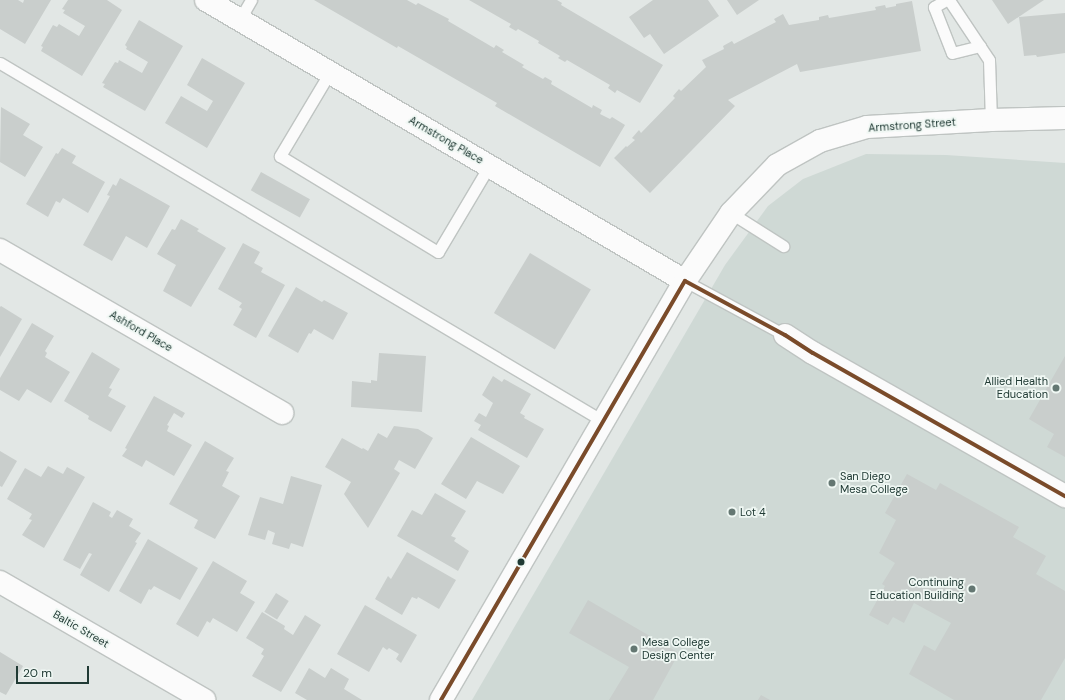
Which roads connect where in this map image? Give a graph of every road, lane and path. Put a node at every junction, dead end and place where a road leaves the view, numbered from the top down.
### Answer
1 (206, 0) edge
2 (251, 0) edge
3 (947, 0) edge
4 (240, 19) junction
5 (980, 46) junction
6 (0, 63) edge
7 (330, 72) junction
8 (1065, 118) edge
9 (991, 120) junction
10 (489, 166) junction
11 (731, 213) junction
12 (784, 246) dead end
13 (0, 250) edge
14 (685, 281) junction
15 (784, 335) joint
16 (282, 413) dead end
17 (604, 421) junction
18 (1065, 496) edge
19 (0, 582) edge
20 (204, 700) edge
21 (441, 700) edge

1 - 4 street, Armstrong Place
2 - 4 lane
3 - 5 lane
3 - 5 lane
4 - 7 street, Armstrong Place
5 - 9 lane
6 - 17 lane
7 - 10 street, Armstrong Place
7 - 10 lane
8 - 9 street, Armstrong Street
9 - 11 street, Armstrong Street
10 - 14 street, Armstrong Place
11 - 12 lane
11 - 14 street, Armstrong Street
13 - 16 street, Ashford Place
14 - 15 lane
14 - 17 street, Armstrong Street
15 - 18 street
17 - 21 street, Armstrong Street
19 - 20 street, Baltic Street

